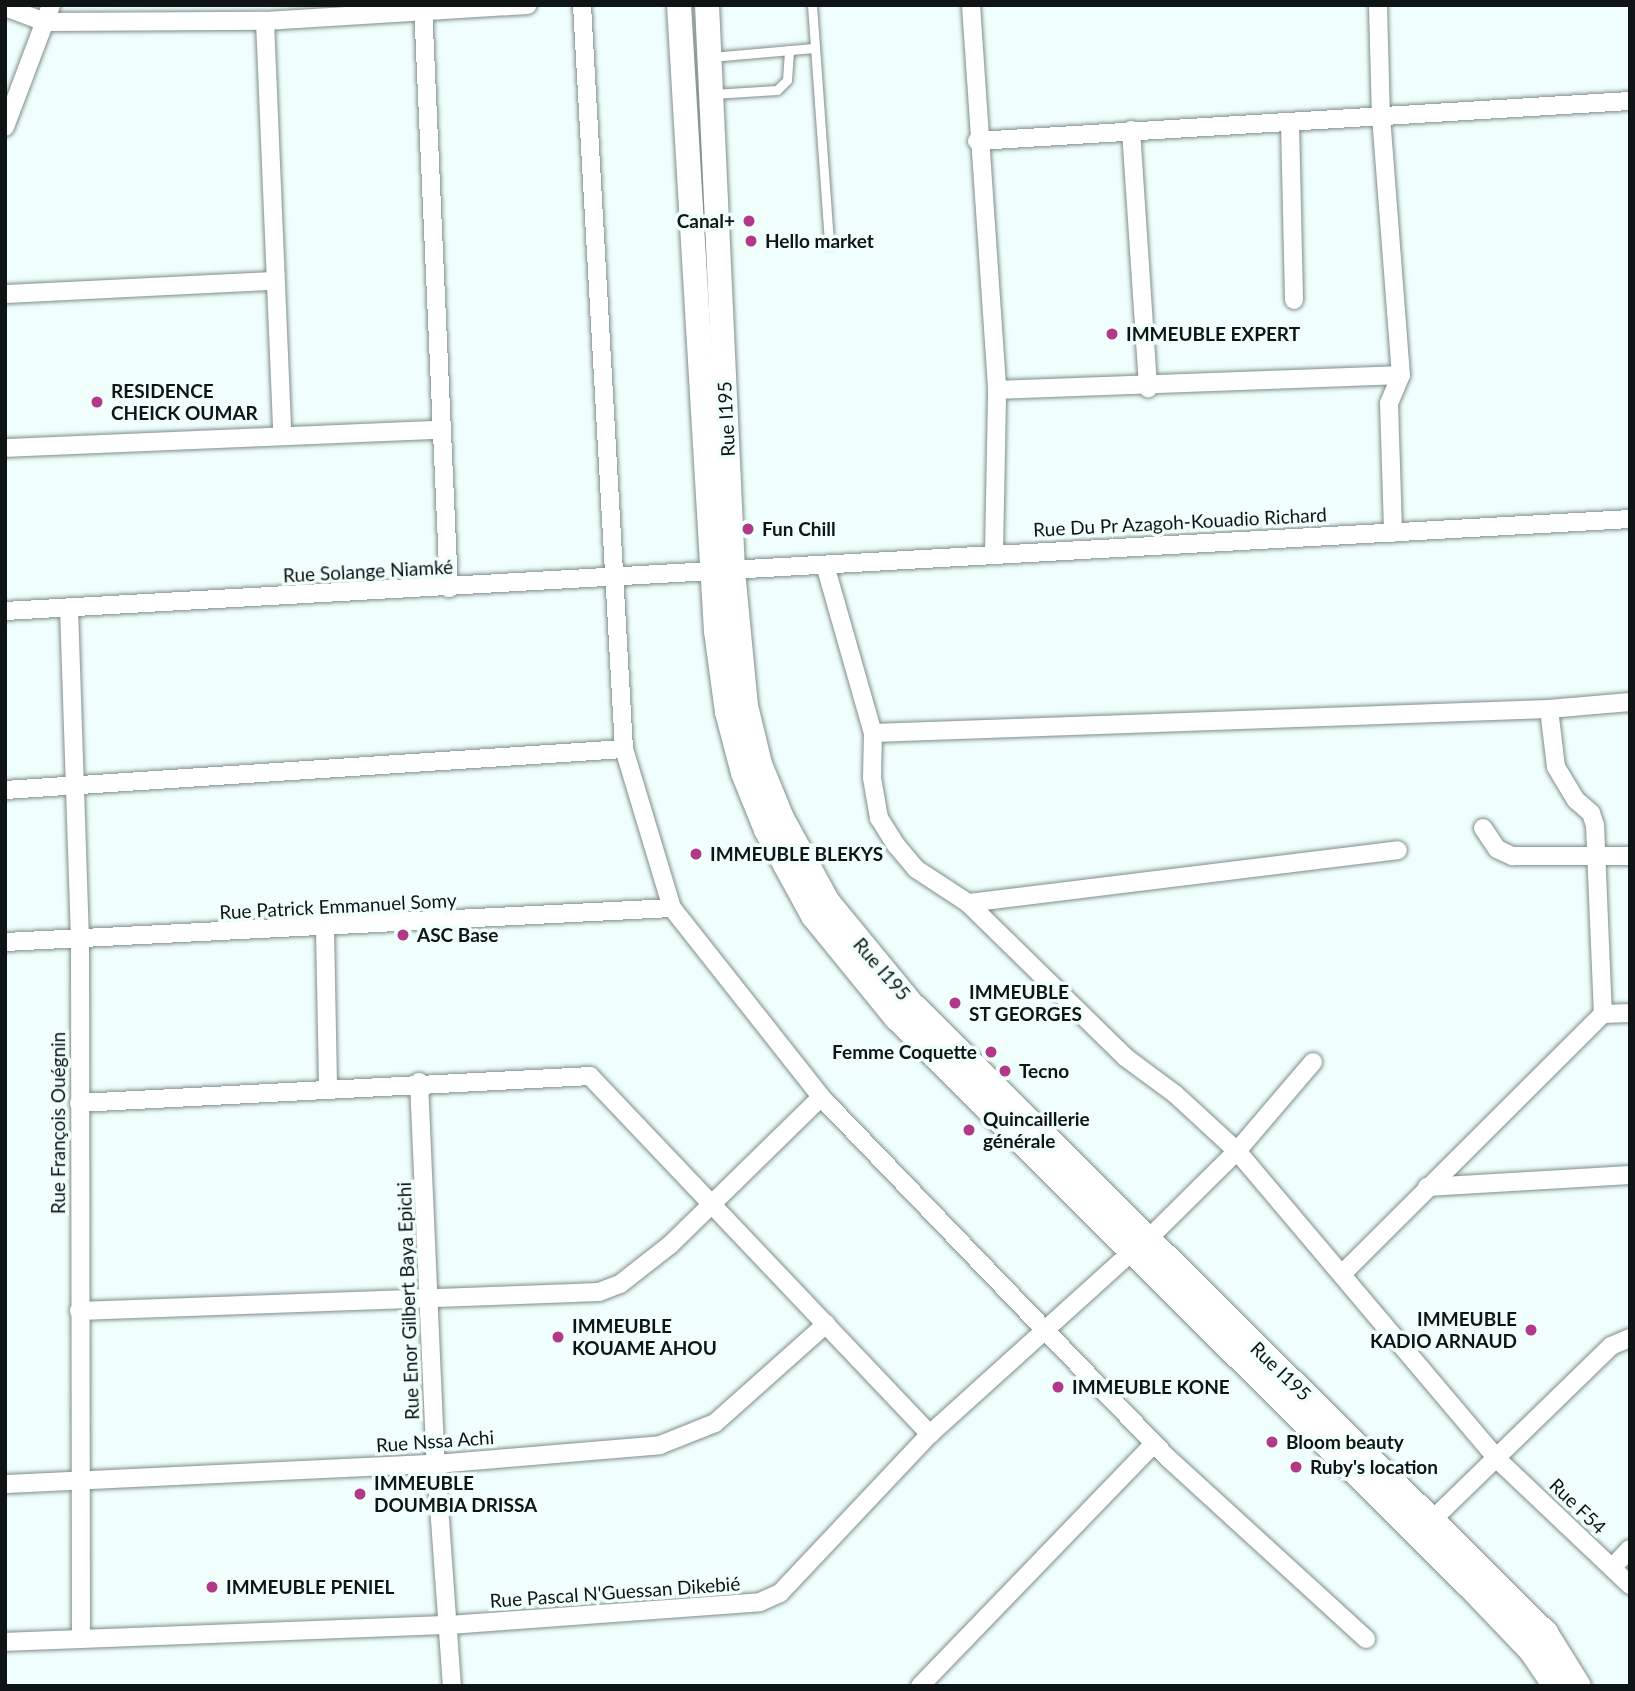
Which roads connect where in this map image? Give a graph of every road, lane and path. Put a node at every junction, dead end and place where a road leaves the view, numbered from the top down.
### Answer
1 (528, 5) edge
2 (582, 5) edge
3 (678, 5) edge
4 (707, 5) edge
5 (812, 5) edge
6 (971, 5) edge
7 (1378, 5) edge
8 (5, 7) edge
9 (423, 8) edge
10 (48, 14) edge
11 (265, 21) junction
12 (814, 48) junction
13 (789, 50) junction
14 (710, 57) junction
15 (711, 94) junction
16 (1630, 102) edge
17 (1381, 116) junction
18 (1290, 123) junction
19 (5, 127) edge
20 (1131, 130) junction
21 (977, 141) junction
22 (829, 243) dead end
23 (275, 281) junction
24 (5, 294) edge
25 (1294, 300) dead end
26 (1401, 375) junction
27 (1149, 388) junction
28 (997, 390) junction
29 (442, 430) junction
30 (282, 435) junction
31 (5, 448) edge
32 (1630, 519) edge
33 (1393, 533) junction
34 (994, 552) junction
35 (825, 565) junction
36 (722, 572) junction
37 (612, 579) junction
38 (449, 588) junction
39 (69, 608) junction
40 (5, 611) edge
41 (1630, 702) edge
42 (1549, 709) junction
43 (873, 733) junction
44 (624, 749) junction
45 (73, 786) junction
46 (5, 790) edge
47 (1483, 828) dead end
48 (1398, 850) dead end
49 (1630, 856) edge
50 (1598, 858) junction
51 (968, 904) junction
52 (672, 908) junction
53 (325, 929) junction
54 (80, 938) junction
55 (5, 942) edge
56 (1630, 1013) edge
57 (1603, 1014) junction
58 (1314, 1062) dead end
59 (419, 1082) junction
60 (328, 1087) junction
61 (821, 1097) junction
62 (79, 1103) junction
63 (1237, 1151) junction
64 (1630, 1175) edge
65 (1427, 1186) junction
66 (712, 1203) junction
67 (1138, 1247) junction
68 (1343, 1273) junction
69 (430, 1299) junction
70 (79, 1311) junction
71 (826, 1325) junction
72 (1045, 1330) junction
73 (1630, 1338) edge
74 (930, 1434) junction
75 (1154, 1444) junction
76 (1496, 1458) junction
77 (436, 1464) junction
78 (78, 1479) junction
79 (5, 1484) edge
80 (1424, 1528) junction
81 (1630, 1549) edge
82 (1612, 1568) junction
83 (1630, 1586) edge
84 (449, 1625) junction
85 (81, 1639) junction
86 (1366, 1639) dead end
87 (5, 1642) edge
88 (452, 1686) edge
89 (920, 1686) edge
90 (1555, 1686) edge
91 (1578, 1686) edge

1 - 9 street
2 - 37 street
3 - 36 main road, Rue I195
4 - 14 main road, Rue I195
5 - 12 lane
6 - 21 street
7 - 17 street
8 - 10 street
9 - 11 street
9 - 29 street
10 - 11 street
10 - 19 street
11 - 23 street
12 - 13 lane
12 - 22 lane
13 - 14 lane
13 - 15 lane
14 - 15 main road, Rue I195
15 - 36 main road, Rue I195
16 - 17 street
17 - 18 street
17 - 26 street
18 - 20 street
18 - 25 street
20 - 21 street
20 - 27 street
21 - 28 street
23 - 24 street
23 - 30 street
26 - 27 street
26 - 33 street
27 - 28 street
28 - 34 street
29 - 30 street
29 - 38 street
30 - 31 street
32 - 33 street, Rue Du Pr Azagoh-Kouadio Richard
33 - 34 street, Rue Du Pr Azagoh-Kouadio Richard
34 - 35 street, Rue Du Pr Azagoh-Kouadio Richard
35 - 36 street, Rue Du Pr Azagoh-Kouadio Richard
35 - 43 street, Rue F54
36 - 37 street, Rue Solange Niamké
36 - 67 main road, Rue I195
37 - 38 street, Rue Solange Niamké
37 - 44 street
38 - 39 street, Rue Solange Niamké
39 - 40 street, Rue Solange Niamké
39 - 45 street, Rue François Ouégnin
41 - 42 street
42 - 43 street
42 - 50 street
43 - 51 street, Rue F54
44 - 45 street
44 - 52 street
45 - 46 street
45 - 54 street, Rue François Ouégnin
47 - 50 street
48 - 51 street
49 - 50 street
50 - 57 street
51 - 63 street, Rue F54
52 - 53 street, Rue Patrick Emmanuel Somy
52 - 61 street
53 - 54 street, Rue Patrick Emmanuel Somy
53 - 60 street
54 - 55 street, Rue Patrick Emmanuel Somy
54 - 62 street, Rue François Ouégnin
56 - 57 street
57 - 65 street
58 - 63 street, Rue Pascal N'Guessan Dikebié
59 - 60 street
59 - 66 street
59 - 69 street, Rue Enor Gilbert Baya Epichi
60 - 62 street
61 - 66 street
61 - 72 street
62 - 70 street, Rue François Ouégnin
63 - 67 street, Rue Pascal N'Guessan Dikebié
63 - 68 street, Rue F54
64 - 65 street
65 - 68 street
66 - 69 street
66 - 71 street
67 - 72 street, Rue Pascal N'Guessan Dikebié
67 - 80 main road, Rue I195
68 - 76 street, Rue F54
69 - 70 street
69 - 77 street, Rue Enor Gilbert Baya Epichi
70 - 78 street, Rue François Ouégnin
71 - 74 street
71 - 77 street, Rue Nssa Achi
72 - 74 street, Rue Pascal N'Guessan Dikebié
72 - 75 street
73 - 76 street
74 - 84 street, Rue Pascal N'Guessan Dikebié
75 - 86 street
75 - 89 street
76 - 80 street
76 - 82 street, Rue F54
77 - 78 street, Rue Nssa Achi
77 - 84 street, Rue Enor Gilbert Baya Epichi
78 - 79 street, Rue Nssa Achi
78 - 85 street, Rue François Ouégnin
80 - 90 main road, Rue I195
80 - 91 main road, Rue I195
81 - 82 street
82 - 83 street, Rue F54
84 - 85 street, Rue Pascal N'Guessan Dikebié
84 - 88 street, Rue Enor Gilbert Baya Epichi
85 - 87 street, Rue Pascal N'Guessan Dikebié

